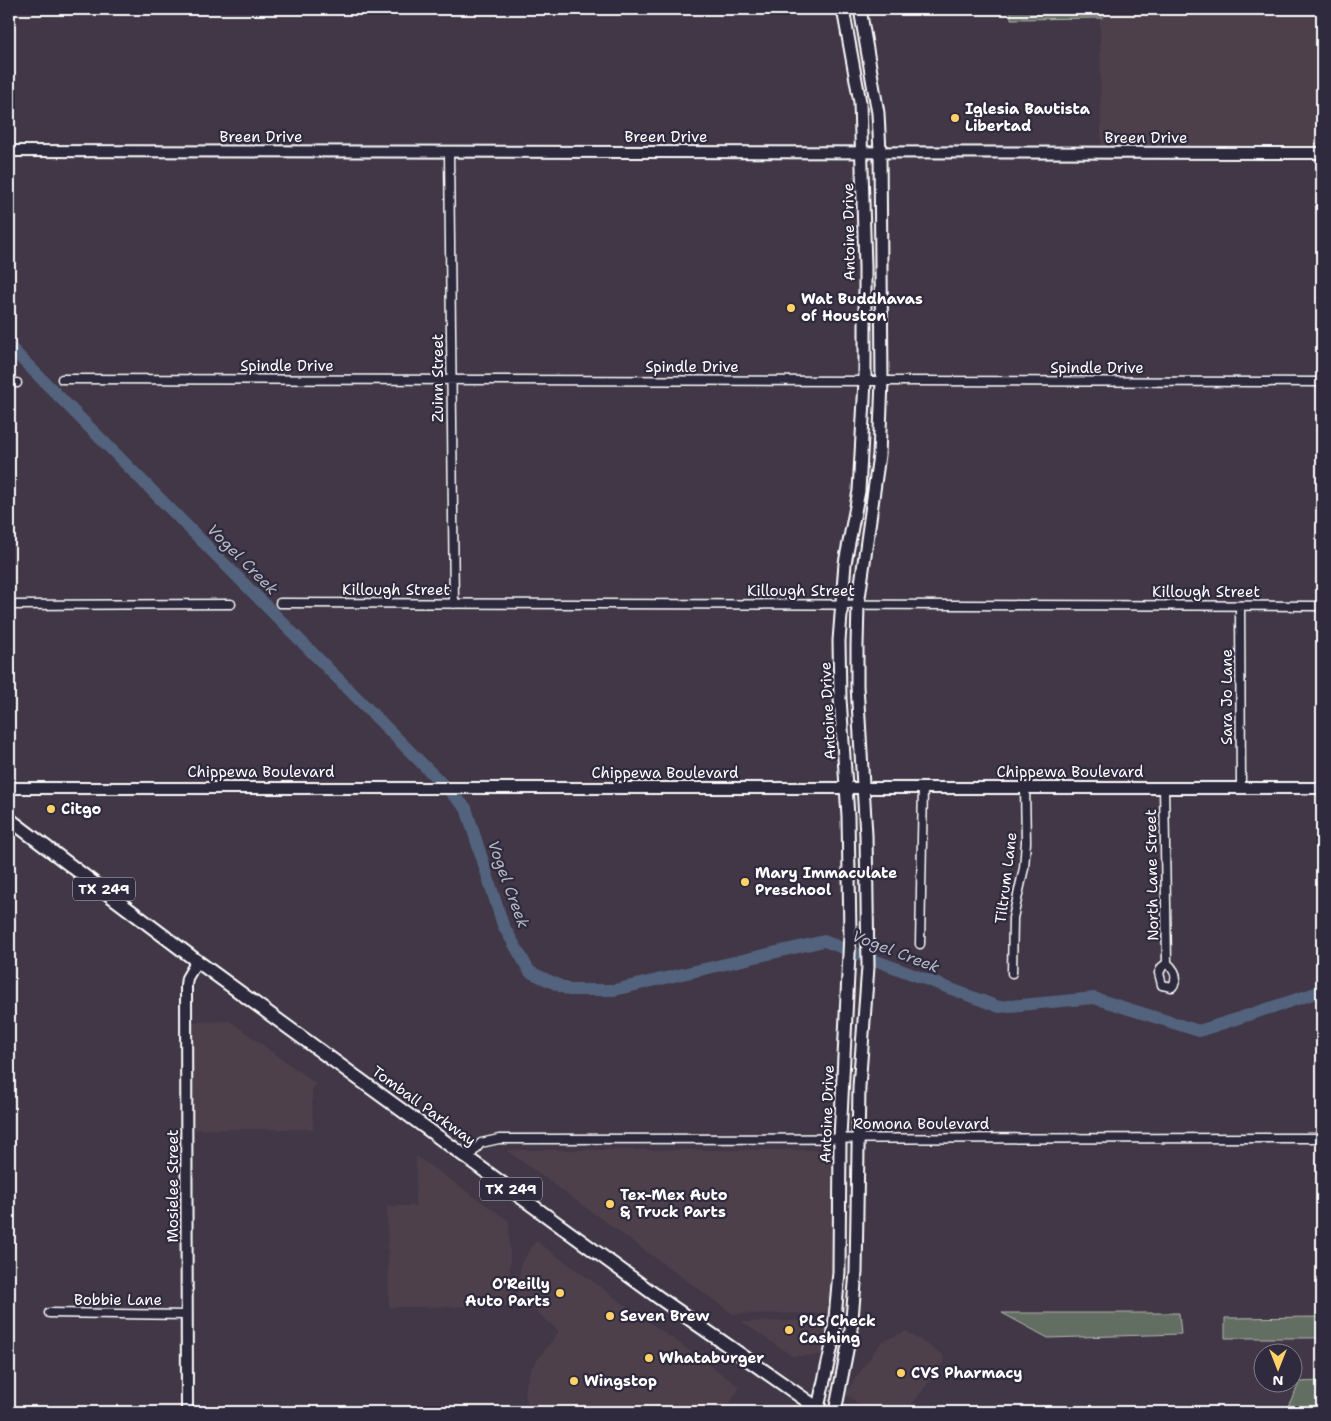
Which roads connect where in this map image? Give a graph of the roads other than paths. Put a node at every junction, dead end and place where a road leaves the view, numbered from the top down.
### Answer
1 (843, 9) edge
2 (860, 9) edge
3 (863, 26) junction
4 (847, 29) junction
5 (9, 151) edge
6 (449, 152) junction
7 (862, 152) junction
8 (880, 152) junction
9 (1322, 153) edge
10 (865, 267) junction
11 (881, 267) junction
12 (62, 379) dead end
13 (452, 380) junction
14 (865, 381) junction
15 (882, 381) junction
16 (1322, 382) edge
17 (859, 491) junction
18 (875, 494) junction
19 (280, 603) dead end
20 (231, 604) dead end
21 (454, 604) junction
22 (9, 605) edge
23 (841, 605) junction
24 (858, 605) junction
25 (1240, 606) junction
26 (1322, 606) edge
27 (847, 786) junction
28 (863, 787) junction
29 (922, 787) junction
30 (1025, 787) junction
31 (1164, 787) junction
32 (9, 788) edge
33 (1241, 788) junction
34 (1322, 788) edge
35 (9, 819) edge
36 (850, 886) junction
37 (866, 886) junction
38 (920, 944) dead end
39 (197, 962) junction
40 (1168, 963) dead end
41 (1012, 973) dead end
42 (846, 1036) junction
43 (864, 1038) junction
44 (840, 1138) junction
45 (857, 1138) junction
46 (1322, 1138) edge
47 (468, 1158) junction
48 (839, 1272) junction
49 (856, 1272) junction
50 (50, 1313) dead end
51 (186, 1315) junction
52 (820, 1411) edge
53 (187, 1412) edge
54 (835, 1412) edge

1 - 4 main road, Antoine Drive
2 - 3 main road, Antoine Drive
3 - 4 main road
3 - 8 main road, Antoine Drive
4 - 7 main road, Antoine Drive
5 - 6 street, Breen Drive
6 - 7 street, Breen Drive
6 - 13 street, Zuinn Street
7 - 8 street, Breen Drive
7 - 10 main road, Antoine Drive
8 - 9 street, Breen Drive
8 - 11 main road, Antoine Drive
10 - 11 main road
10 - 14 main road, Antoine Drive
11 - 15 main road, Antoine Drive
12 - 13 street, Spindle Drive
13 - 14 street, Spindle Drive
13 - 21 street, Zuinn Street
14 - 15 street, Spindle Drive
14 - 17 main road, Antoine Drive
15 - 16 street, Spindle Drive
15 - 18 main road, Antoine Drive
17 - 18 main road
17 - 23 main road, Antoine Drive
18 - 24 main road, Antoine Drive
19 - 21 street, Killough Street
20 - 22 street
21 - 23 street, Killough Street
23 - 24 street, Killough Street
23 - 27 main road, Antoine Drive
24 - 25 street, Killough Street
24 - 28 main road, Antoine Drive
25 - 26 street, Killough Street
25 - 33 street, Sara Jo Lane
27 - 28 street, Chippewa Boulevard
27 - 32 street, Chippewa Boulevard
27 - 36 main road, Antoine Drive
28 - 29 street, Chippewa Boulevard
28 - 37 main road, Antoine Drive
29 - 30 street, Chippewa Boulevard
29 - 38 street
30 - 31 street, Chippewa Boulevard
30 - 41 street, Tiltrum Lane
31 - 33 street, Chippewa Boulevard
31 - 40 street, North Lane Street
33 - 34 street, Chippewa Boulevard
35 - 39 main road, Tomball Parkway / TX 249
36 - 37 main road
36 - 42 main road, Antoine Drive
37 - 43 main road, Antoine Drive
39 - 47 main road, Tomball Parkway / TX 249
39 - 51 street, Mosielee Street
42 - 43 main road
42 - 44 main road, Antoine Drive
43 - 45 main road, Antoine Drive
44 - 45 street, Romona Boulevard
44 - 47 street, Romona Boulevard
44 - 48 main road, Antoine Drive
45 - 46 street, Romona Boulevard
45 - 49 main road, Antoine Drive
47 - 52 main road, Tomball Parkway / TX 249
48 - 49 main road
48 - 52 main road, Antoine Drive
49 - 54 main road, Antoine Drive
50 - 51 street, Bobbie Lane
51 - 53 street, Mosielee Street

